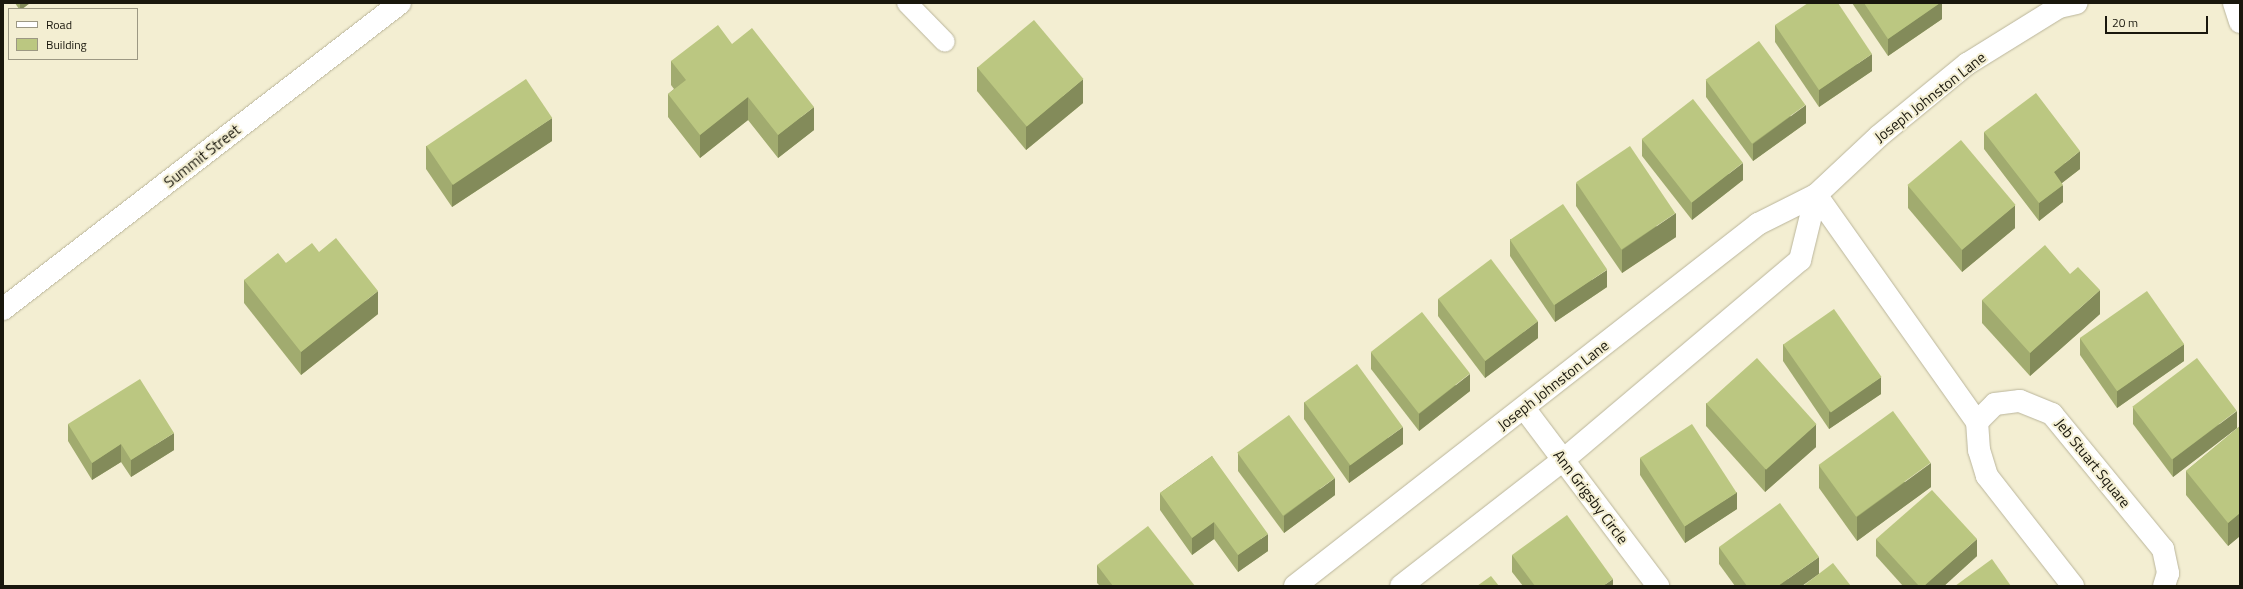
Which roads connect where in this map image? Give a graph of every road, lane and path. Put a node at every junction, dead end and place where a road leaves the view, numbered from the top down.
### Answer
1 (400, 3) edge
2 (907, 3) edge
3 (2077, 3) edge
4 (2234, 3) edge
5 (2240, 22) edge
6 (945, 42) dead end
7 (1816, 195) junction
8 (3, 309) edge
9 (1524, 408) junction
10 (1977, 422) junction
11 (1563, 460) junction
12 (1295, 586) edge
13 (1400, 586) edge
14 (1658, 586) edge
15 (2073, 586) edge
16 (2164, 586) edge

1 - 8 street, Summit Street
2 - 6 lane
3 - 7 street, Joseph Johnston Lane
4 - 5 street
7 - 9 street, Joseph Johnston Lane
7 - 10 street
7 - 11 street
9 - 11 street, Ann Grigsby Circle
9 - 12 street, Joseph Johnston Lane
10 - 15 street
10 - 16 street, Jeb Stuart Square
11 - 13 street
11 - 14 street, Ann Grigsby Circle

